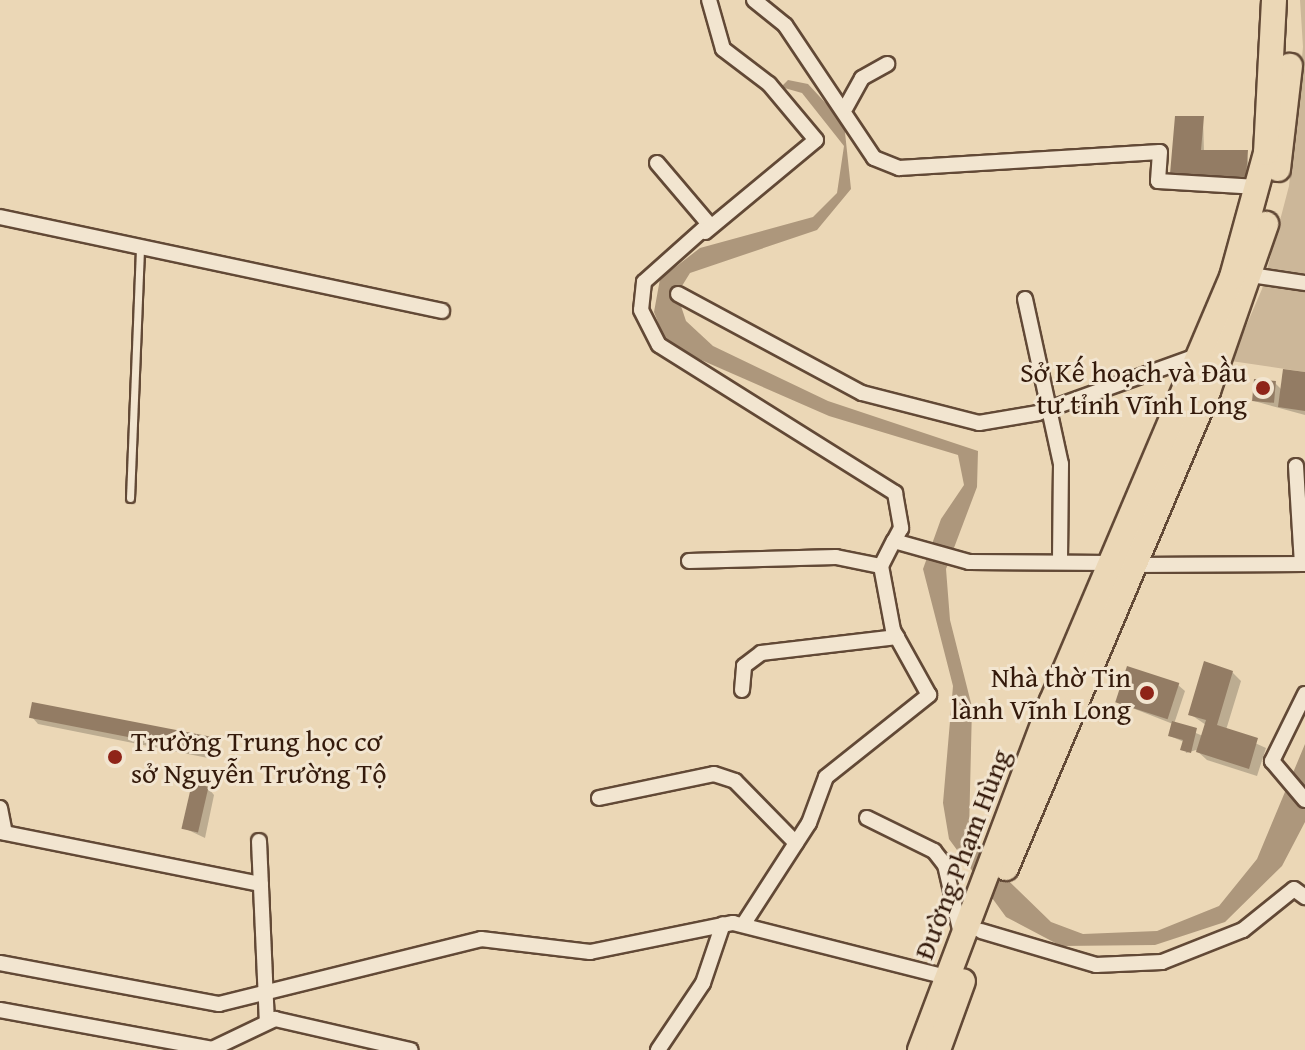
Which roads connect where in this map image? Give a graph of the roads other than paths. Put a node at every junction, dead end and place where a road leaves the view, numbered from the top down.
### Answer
1 (709, 0) edge
2 (754, 0) edge
3 (1274, 0) edge
4 (1290, 0) edge
5 (887, 64) dead end
6 (846, 107) junction
7 (657, 163) dead end
8 (1258, 187) junction
9 (0, 217) edge
10 (705, 232) junction
11 (140, 245) junction
12 (1251, 275) junction
13 (1305, 283) edge
14 (678, 294) dead end
15 (1025, 299) dead end
16 (442, 311) dead end
17 (1200, 355) junction
18 (1198, 386) junction
19 (1048, 409) junction
20 (1296, 466) dead end
21 (130, 498) dead end
22 (894, 541) junction
23 (689, 561) dead end
24 (1060, 562) junction
25 (1122, 564) junction
26 (1304, 564) edge
27 (881, 566) junction
28 (897, 637) junction
29 (742, 690) dead end
30 (1305, 694) edge
31 (599, 798) dead end
32 (1305, 800) edge
33 (0, 808) edge
34 (867, 818) dead end
35 (2, 832) edge
36 (259, 841) dead end
37 (796, 843) junction
38 (261, 884) junction
39 (1305, 897) edge
40 (723, 924) junction
41 (743, 925) junction
42 (972, 926) junction
43 (0, 963) edge
44 (947, 977) junction
45 (266, 996) junction
46 (0, 1010) edge
47 (267, 1021) junction
48 (406, 1049) edge
49 (658, 1050) edge
50 (920, 1050) edge
51 (938, 1050) edge

1 - 10 street
2 - 6 street
3 - 8 main road, Đường Phạm Hùng
4 - 12 main road, Đường Phạm Hùng
5 - 6 street
6 - 8 street
7 - 10 street
8 - 17 main road, Đường Phạm Hùng
9 - 11 street
10 - 22 street
11 - 16 street
11 - 21 lane
12 - 13 street
12 - 18 main road, Đường Phạm Hùng
14 - 19 street
15 - 19 street
17 - 18 main road, Đường Phạm Hùng
17 - 19 street
18 - 25 main road, Đường Phạm Hùng
19 - 24 street
20 - 26 street
22 - 24 street
22 - 27 street
23 - 27 street
24 - 25 street
25 - 26 street
25 - 42 main road, Đường Phạm Hùng
27 - 28 street
28 - 29 street
28 - 37 street
30 - 32 street
31 - 37 street
33 - 35 street
34 - 42 street
35 - 38 street
36 - 38 street
37 - 41 street
38 - 45 street
39 - 42 street
40 - 41 street
40 - 45 street
40 - 49 street
41 - 44 street
42 - 44 main road, Đường Phạm Hùng
42 - 51 main road, Đường Phạm Hùng
43 - 45 street
44 - 50 main road, Đường Phạm Hùng
45 - 47 street
46 - 47 street
47 - 48 street

